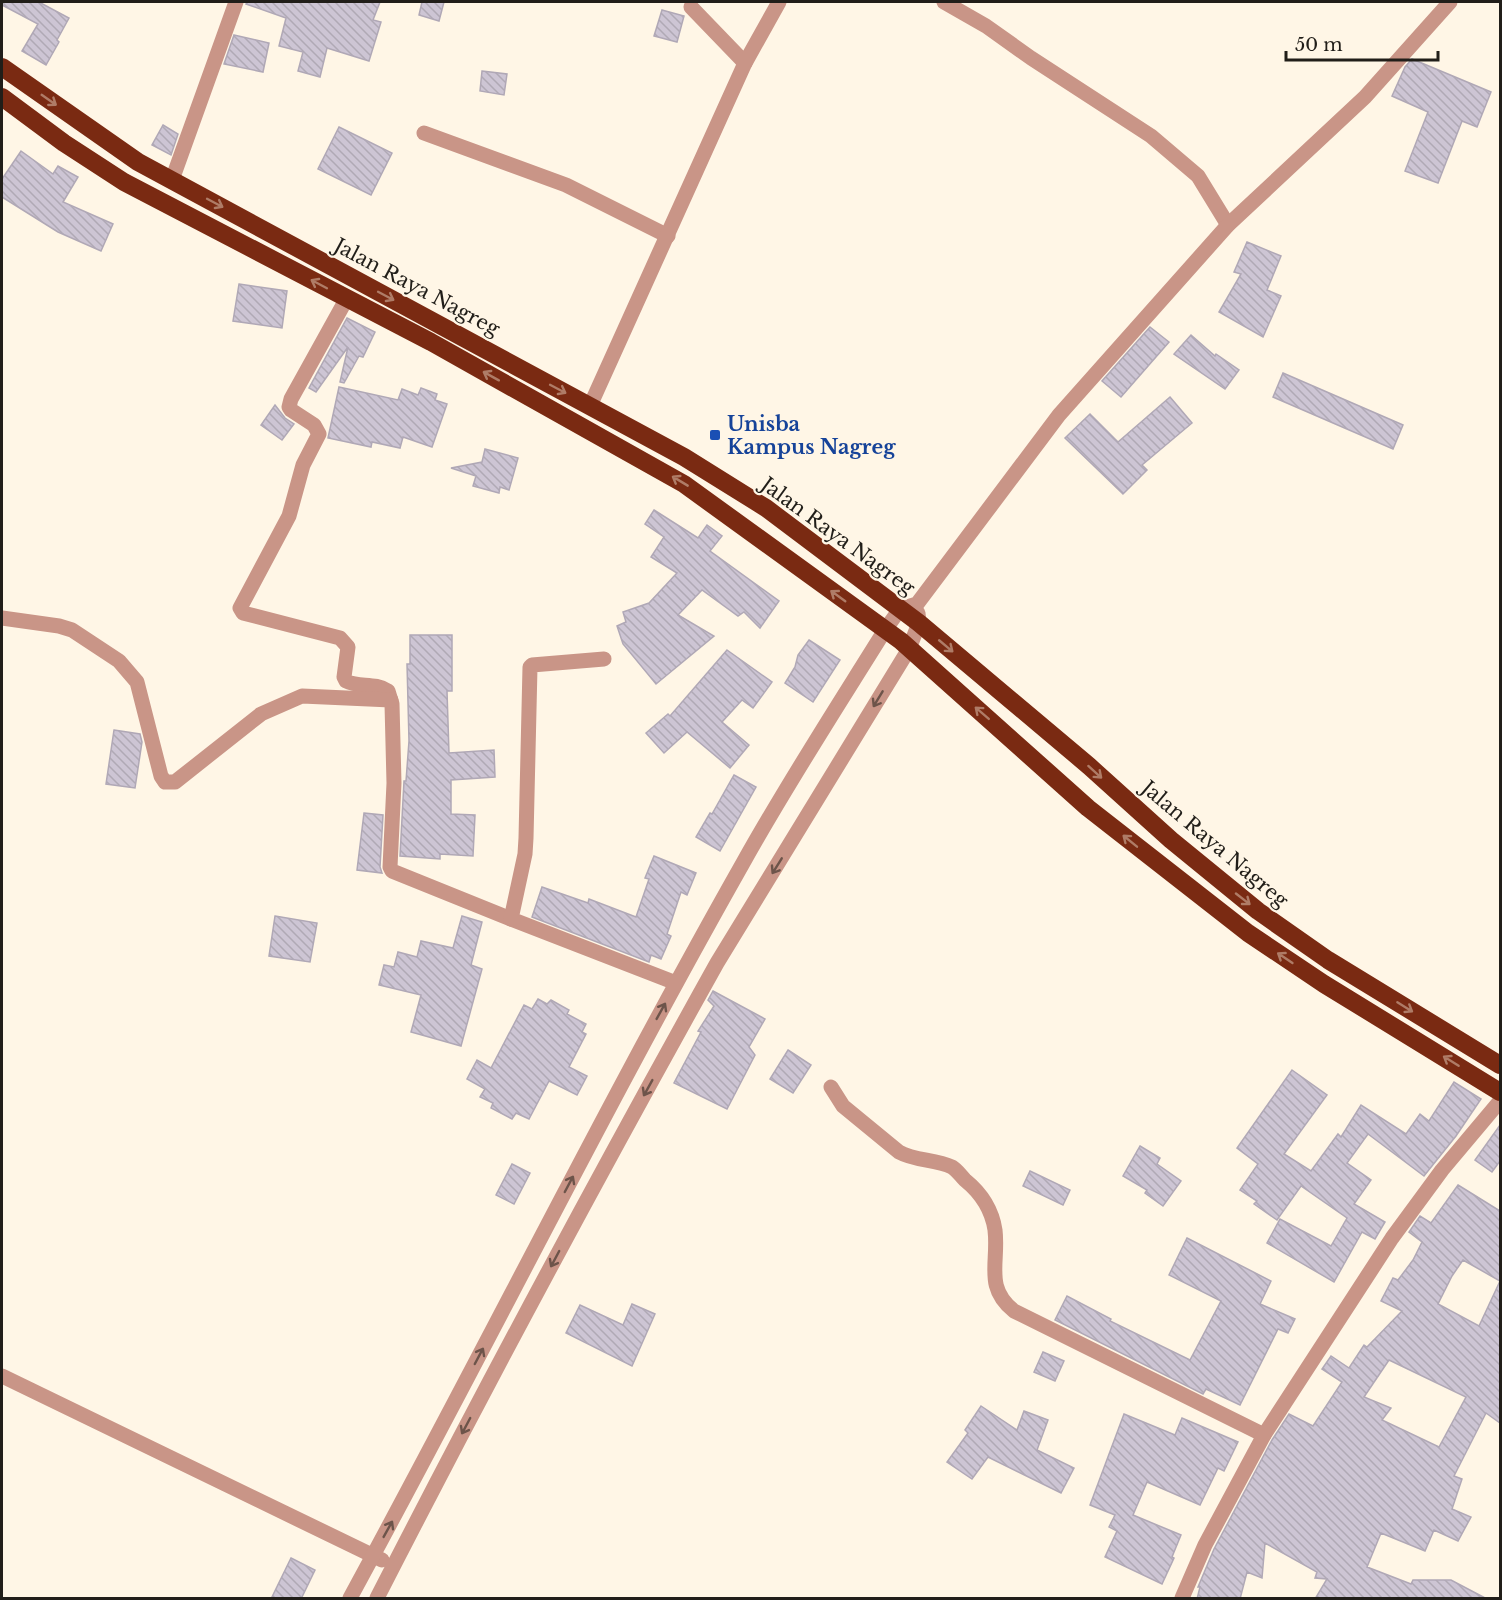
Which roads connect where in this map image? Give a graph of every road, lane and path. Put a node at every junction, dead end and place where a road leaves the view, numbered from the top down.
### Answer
1 (236, 2) edge
2 (779, 2) edge
3 (944, 2) edge
4 (1450, 2) edge
5 (691, 7) dead end
6 (745, 63) junction
7 (2, 67) edge
8 (2, 98) edge
9 (423, 134) dead end
10 (172, 180) junction
11 (1228, 225) junction
12 (668, 236) junction
13 (347, 298) junction
14 (590, 406) junction
15 (909, 607) junction
16 (2, 618) edge
17 (919, 623) junction
18 (885, 630) junction
19 (909, 649) junction
20 (604, 659) dead end
21 (391, 700) junction
22 (511, 919) junction
23 (695, 948) junction
24 (717, 963) junction
25 (676, 983) junction
26 (1500, 1065) edge
27 (831, 1087) dead end
28 (1500, 1092) edge
29 (1500, 1101) edge
30 (2, 1376) edge
31 (1264, 1435) junction
32 (373, 1555) junction
33 (394, 1566) junction
34 (350, 1599) edge
35 (377, 1599) edge
36 (1182, 1599) edge

1 - 10 street
2 - 6 street
3 - 11 street
4 - 11 street
5 - 6 street
6 - 12 street
7 -> 10 highway, Jalan Raya Nagreg
13 -> 8 highway
9 - 12 street
10 -> 14 highway, Jalan Raya Nagreg
11 - 15 street
12 - 14 street
18 -> 13 highway
13 - 21 street
14 - 15 highway, Jalan Raya Nagreg
15 - 17 highway, Jalan Raya Nagreg
15 - 18 street
16 - 21 street
17 - 19 street
17 -> 26 highway, Jalan Raya Nagreg
18 - 19 highway
18 - 23 street
19 -> 24 street
28 -> 19 highway
20 - 22 street
21 - 22 street
22 - 25 street
23 - 24 street
23 - 25 street
24 -> 33 street
32 -> 25 street
27 - 31 street
29 - 31 street
30 - 32 street
31 - 36 street
32 - 33 street
32 - 34 street
33 - 35 street

